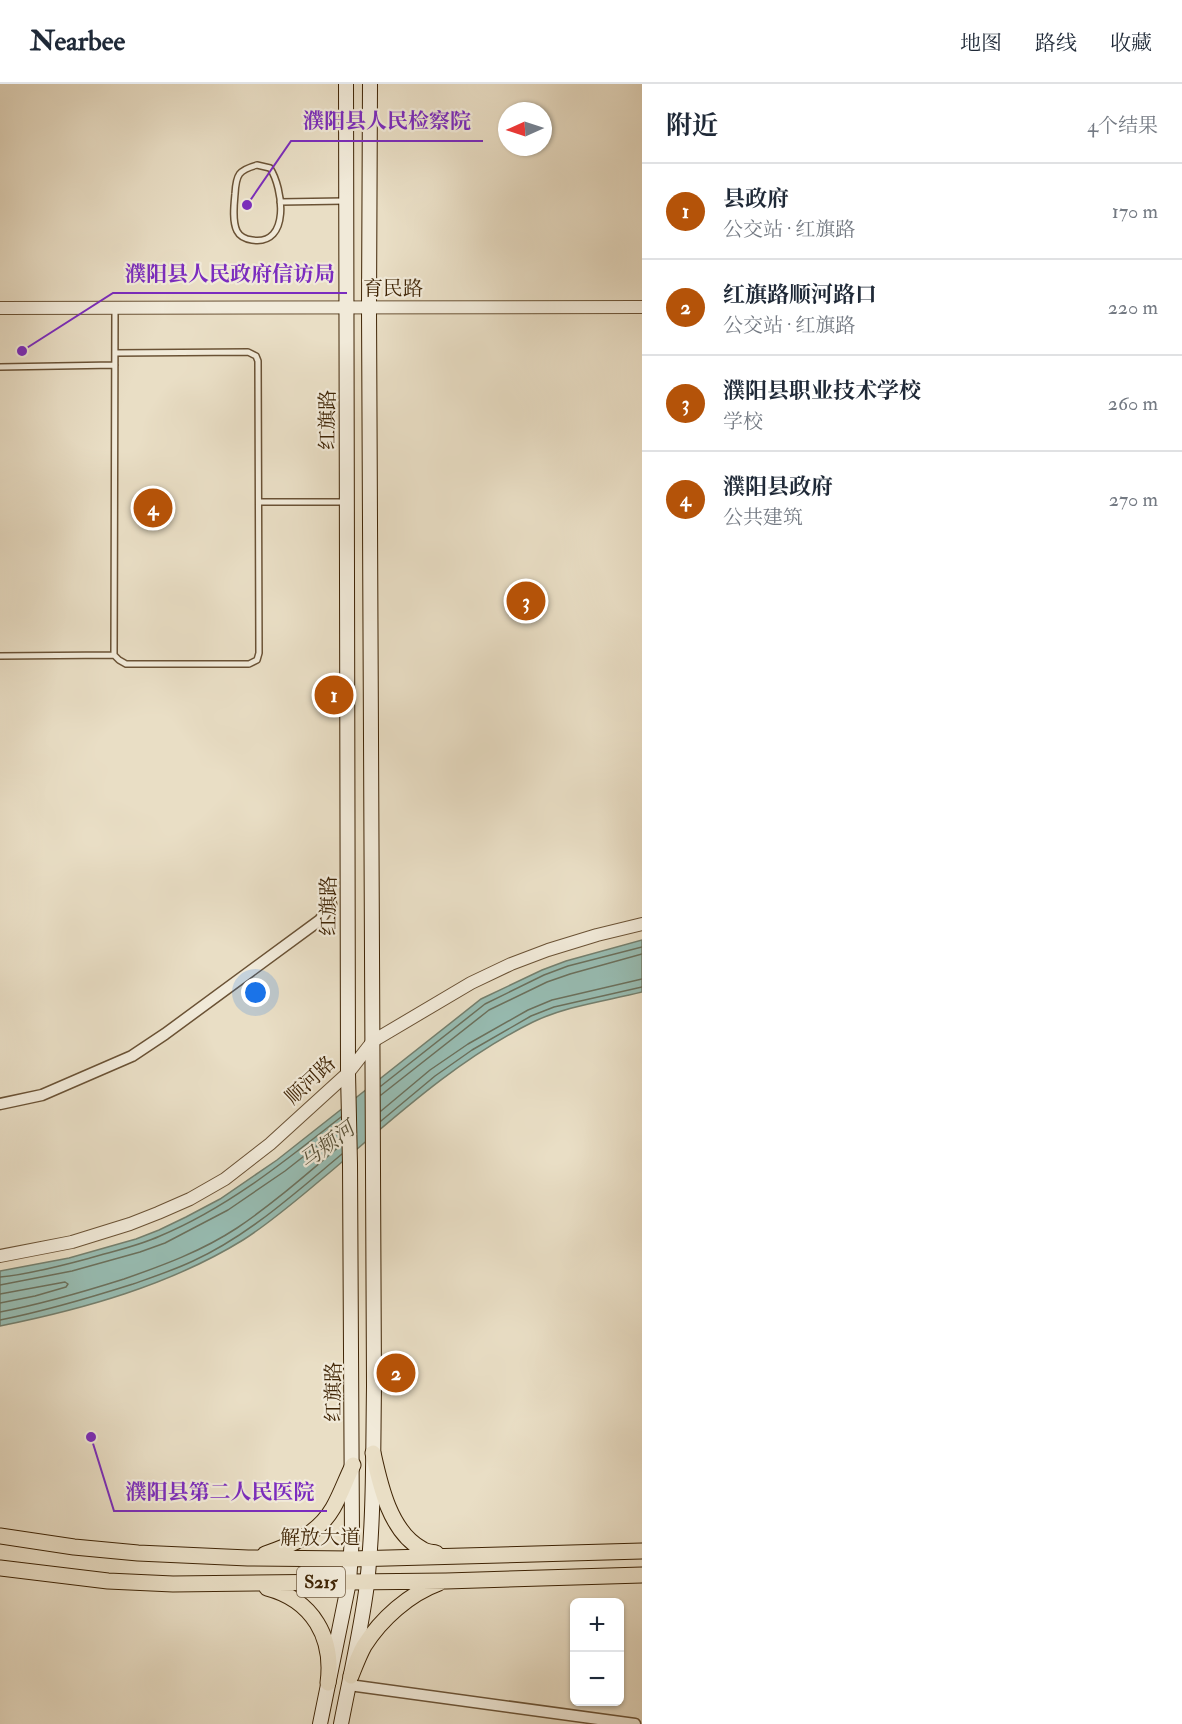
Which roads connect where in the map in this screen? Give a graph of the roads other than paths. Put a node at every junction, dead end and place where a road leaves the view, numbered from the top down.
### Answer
1 (346, 84) edge
2 (370, 84) edge
3 (346, 201) junction
4 (370, 201) junction
5 (280, 202) junction
6 (642, 307) edge
7 (0, 308) edge
8 (115, 308) junction
9 (346, 308) junction
10 (369, 308) junction
11 (115, 353) junction
12 (115, 365) junction
13 (0, 367) edge
14 (259, 502) junction
15 (347, 502) junction
16 (114, 655) junction
17 (0, 656) edge
18 (347, 759) junction
19 (371, 759) junction
20 (331, 904) dead end
21 (642, 924) edge
22 (373, 1041) junction
23 (348, 1073) junction
24 (0, 1104) edge
25 (0, 1256) edge
26 (373, 1453) junction
27 (353, 1465) junction
28 (0, 1536) edge
29 (642, 1551) edge
30 (447, 1556) junction
31 (248, 1558) junction
32 (369, 1558) junction
33 (351, 1559) junction
34 (0, 1568) edge
35 (642, 1575) edge
36 (446, 1581) junction
37 (349, 1582) junction
38 (367, 1582) junction
39 (250, 1583) junction
40 (350, 1680) junction
41 (328, 1683) junction
42 (642, 1717) edge
43 (320, 1724) edge
44 (341, 1724) edge
45 (636, 1724) edge
46 (641, 1724) edge

1 - 3 main road, 红旗路
2 - 4 main road, 红旗路
3 - 4 main road
3 - 5 lane
3 - 9 main road, 红旗路
4 - 10 main road, 红旗路
5 - 5 lane
6 - 10 street, 育民路
7 - 8 street, 育民路
8 - 9 street, 育民路
8 - 11 lane
9 - 10 street, 育民路
9 - 15 main road, 红旗路
10 - 19 main road, 红旗路
11 - 12 lane
11 - 14 lane
12 - 13 lane
12 - 16 lane
14 - 15 lane
14 - 16 lane
15 - 18 main road, 红旗路
16 - 17 lane
18 - 19 main road
18 - 23 main road, 红旗路
19 - 22 main road, 红旗路
20 - 24 street
21 - 22 street, 顺河路
22 - 23 street, 顺河路
22 - 26 main road, 红旗路
23 - 25 street, 顺河路
23 - 27 main road, 红旗路
26 - 30 main road
26 - 32 main road, 红旗路
27 - 31 main road
27 - 33 main road, 红旗路
28 - 31 main road, 解放大道 / S215
29 - 30 main road, 解放大道 / S215
30 - 32 main road, 解放大道 / S215
31 - 33 main road, 解放大道 / S215
32 - 33 main road, 解放大道 / S215
32 - 38 main road, 红旗路
33 - 37 main road, 红旗路
34 - 39 main road, S215
35 - 36 main road, S215
36 - 38 main road, S215
36 - 40 main road
37 - 38 main road, S215
37 - 39 main road, S215
37 - 41 main road, 红旗路
38 - 40 main road, 红旗路
39 - 41 main road
40 - 44 main road, 红旗路
40 - 45 street
41 - 43 main road, 红旗路
42 - 46 street

